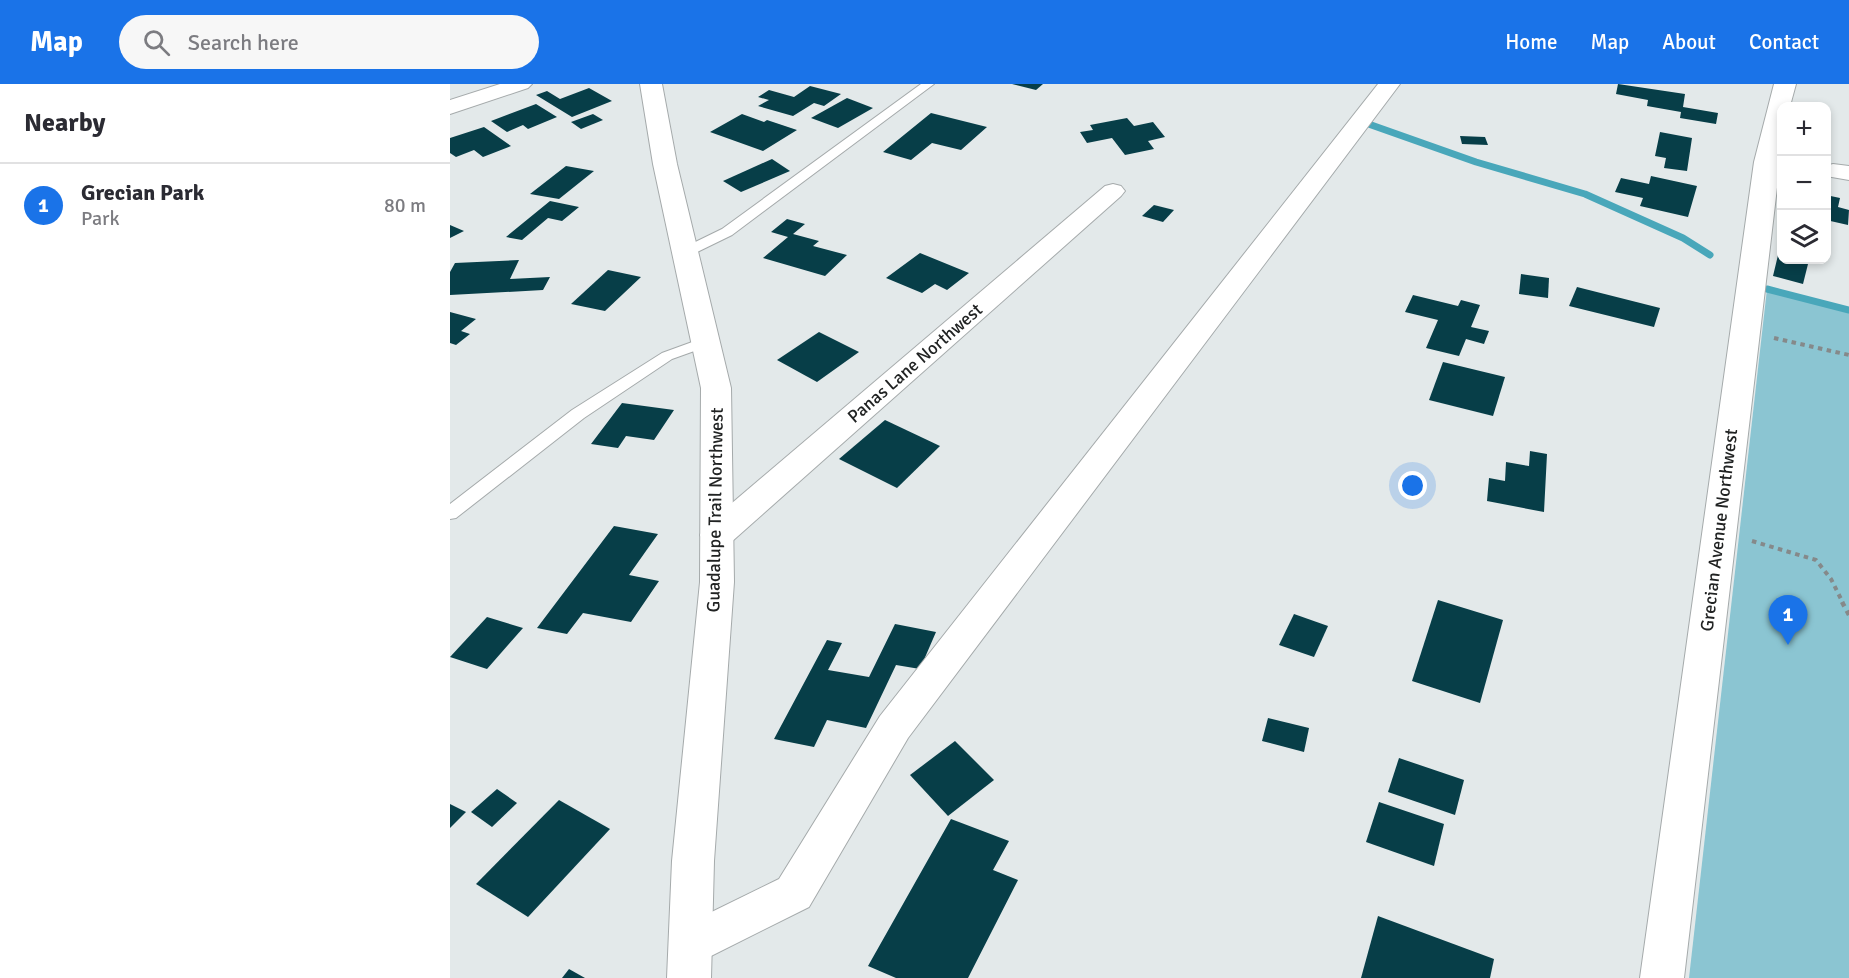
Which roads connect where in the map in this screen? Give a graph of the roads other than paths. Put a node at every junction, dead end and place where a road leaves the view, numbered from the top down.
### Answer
1 (522, 84) edge
2 (651, 84) edge
3 (928, 84) edge
4 (1389, 84) edge
5 (1785, 84) edge
6 (450, 107) edge
7 (1113, 191) dead end
8 (686, 252) junction
9 (706, 342) junction
10 (450, 513) edge
11 (717, 535) junction
12 (690, 945) junction
13 (689, 978) edge
14 (1662, 978) edge

1 - 6 street
2 - 8 street, Guadalupe Trail Northwest
3 - 8 lane
4 - 12 street
5 - 14 street, Grecian Avenue Northwest
7 - 11 street, Panas Lane Northwest
8 - 9 street, Guadalupe Trail Northwest
9 - 10 lane
9 - 11 street, Guadalupe Trail Northwest
11 - 12 street, Guadalupe Trail Northwest
12 - 13 street, Guadalupe Trail Northwest

